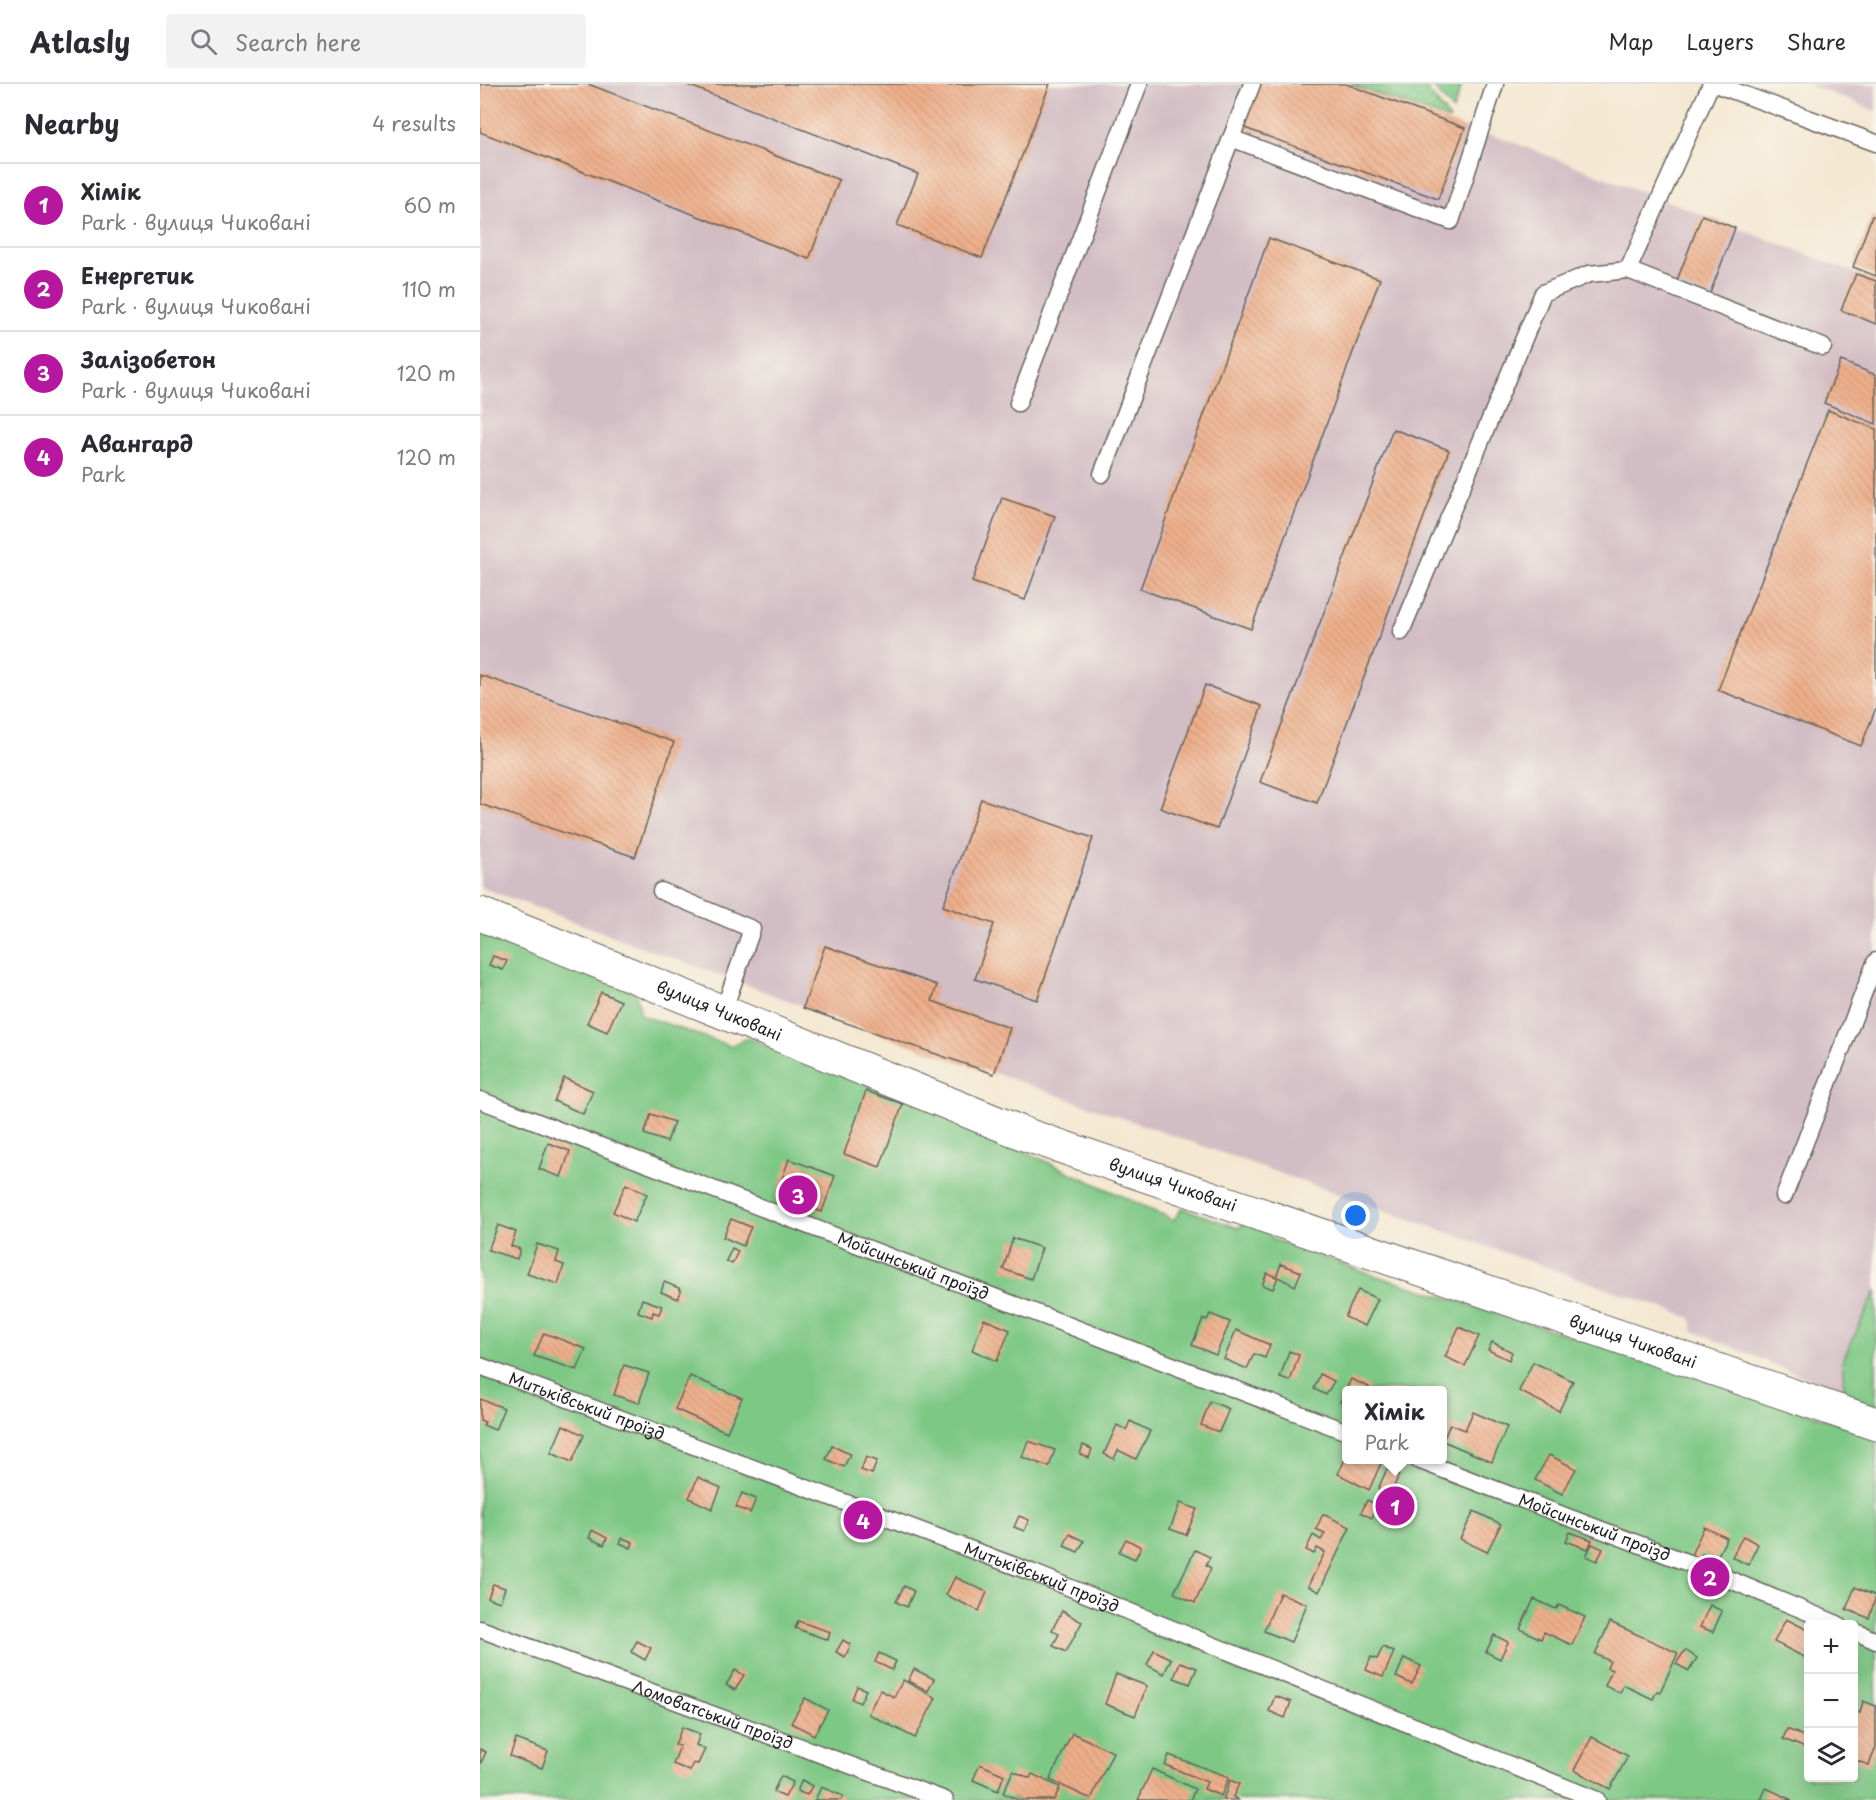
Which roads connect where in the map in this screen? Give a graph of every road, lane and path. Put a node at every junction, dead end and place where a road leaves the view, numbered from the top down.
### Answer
1 (1139, 84) edge
2 (1252, 84) edge
3 (1495, 84) edge
4 (1713, 84) edge
5 (1231, 138) junction
6 (1876, 143) edge
7 (1628, 270) junction
8 (1823, 348) dead end
9 (1018, 403) dead end
10 (1102, 474) dead end
11 (1401, 632) dead end
12 (661, 891) dead end
13 (480, 914) edge
14 (1876, 961) edge
15 (723, 1012) junction
16 (480, 1100) edge
17 (1784, 1196) dead end
18 (480, 1366) edge
19 (1876, 1424) edge
20 (1342, 1430) edge
21 (1428, 1464) edge
22 (1827, 1620) edge
23 (480, 1629) edge
24 (1858, 1633) edge
25 (1876, 1641) edge
26 (945, 1800) edge
27 (1597, 1800) edge

1 - 9 lane
2 - 5 lane
3 - 5 lane
4 - 6 lane
4 - 7 lane
5 - 10 lane
7 - 8 lane
7 - 11 lane
12 - 15 lane
13 - 15 street, вулиця Чиковані
14 - 17 lane
15 - 19 street, вулиця Чиковані
16 - 20 lane, Мойсинський проїзд
18 - 27 lane, Митьківський проїзд
21 - 22 lane, Мойсинський проїзд
23 - 26 lane, Ломоватський проїзд
24 - 25 lane

